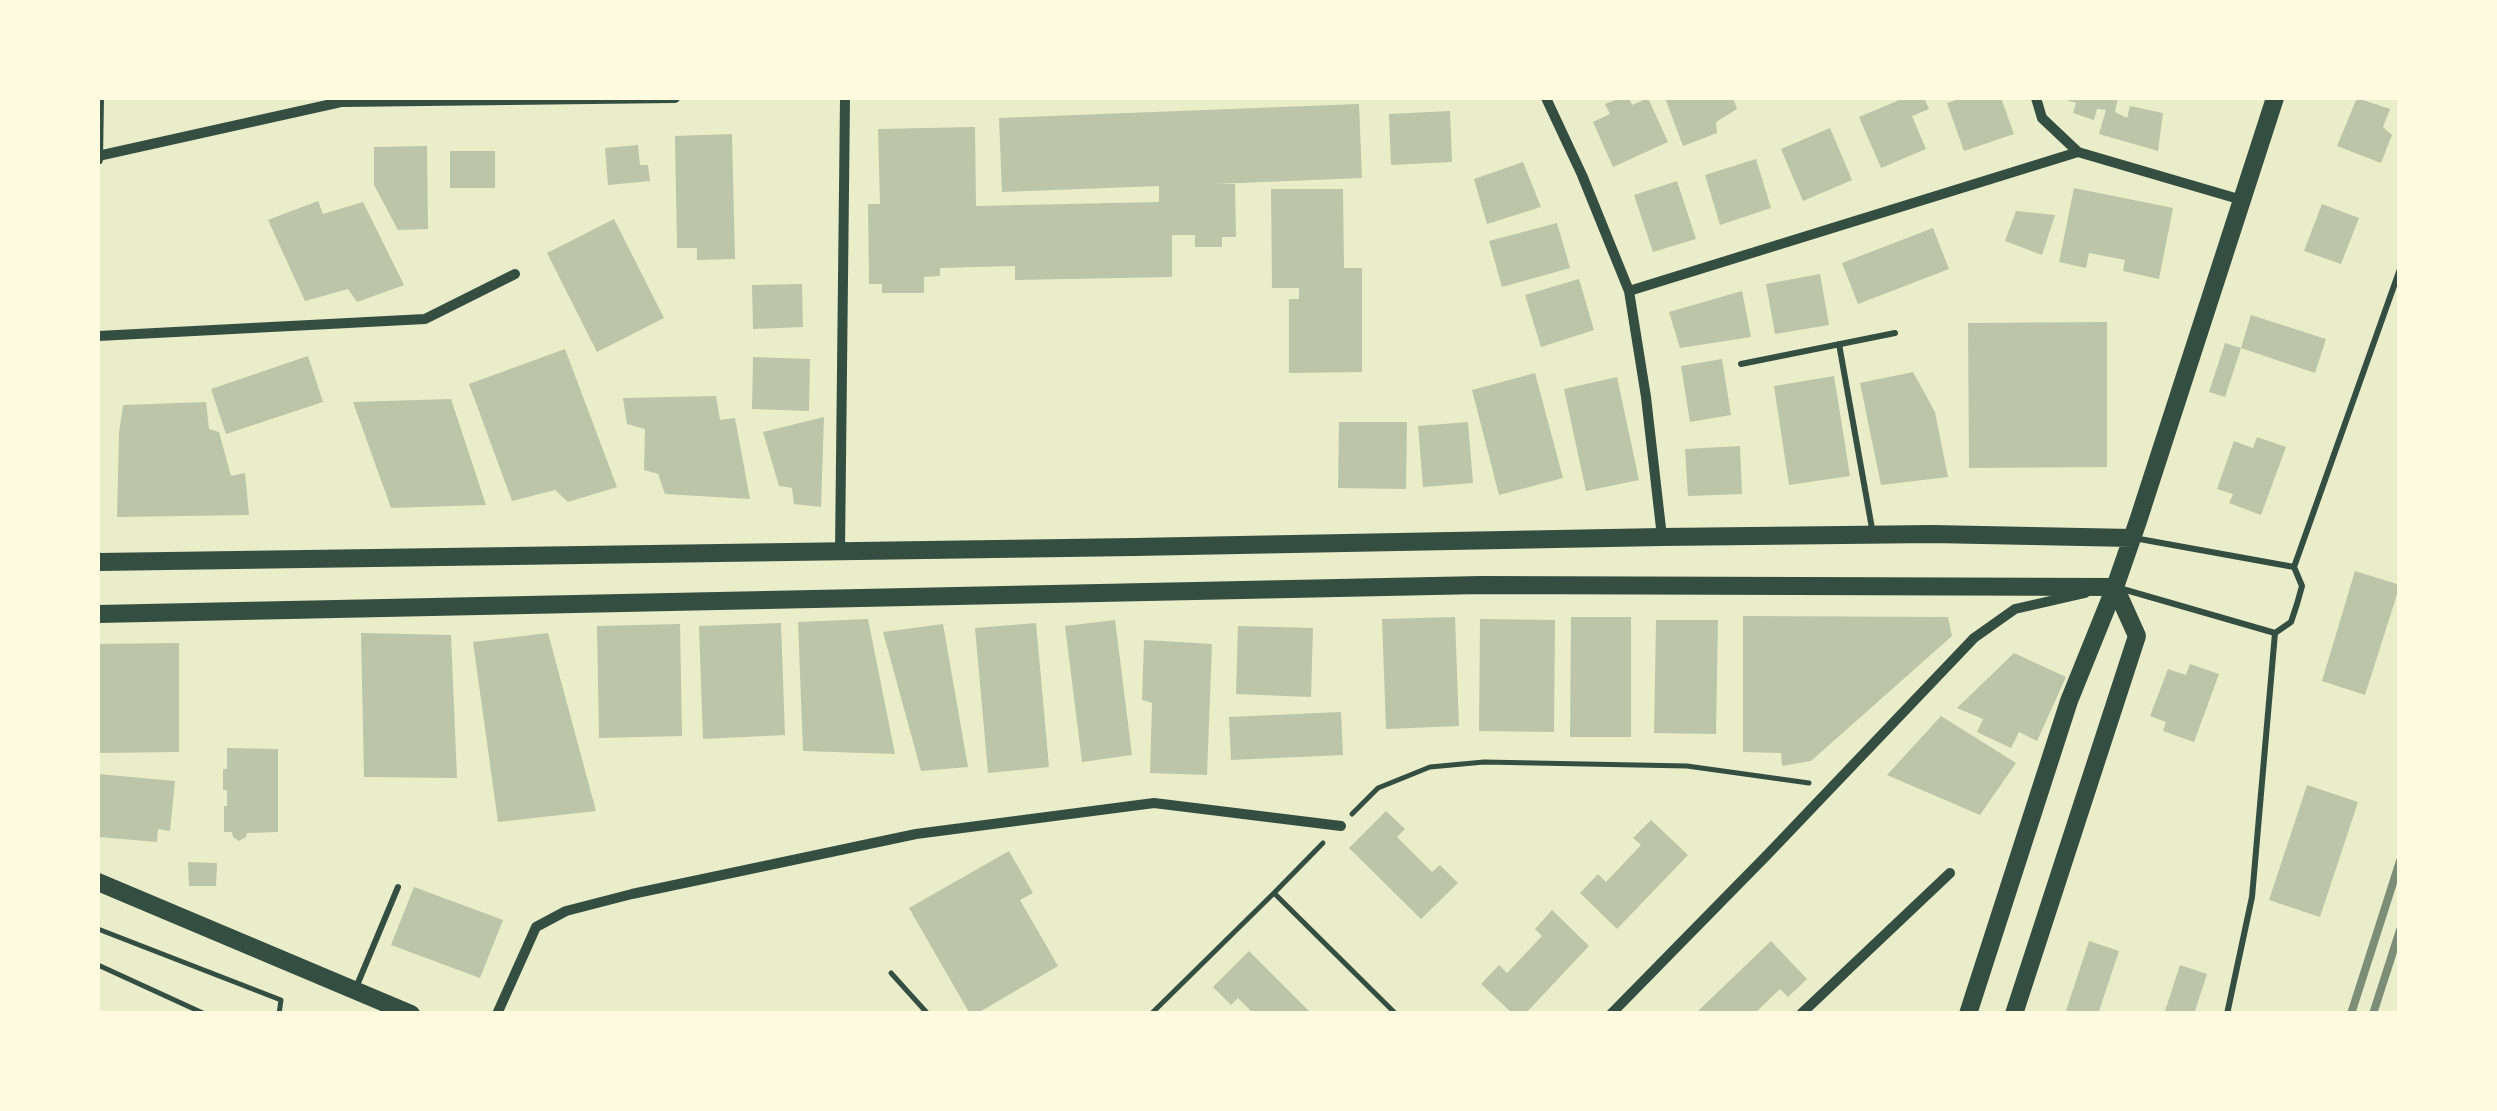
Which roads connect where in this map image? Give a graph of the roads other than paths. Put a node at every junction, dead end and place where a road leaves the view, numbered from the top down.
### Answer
1 (98, 98) edge
2 (675, 98) edge
3 (845, 98) edge
4 (1546, 98) edge
5 (2036, 98) edge
6 (2275, 98) edge
7 (2078, 152) junction
8 (98, 158) edge
9 (2242, 200) junction
10 (2400, 269) edge
11 (515, 274) dead end
12 (1629, 291) junction
13 (1895, 333) dead end
14 (98, 336) edge
15 (1839, 344) junction
16 (1741, 364) dead end
17 (1873, 535) junction
18 (1662, 538) junction
19 (2132, 538) junction
20 (840, 551) junction
21 (98, 562) edge
22 (2294, 567) junction
23 (2115, 586) junction
24 (98, 614) edge
25 (2275, 632) junction
26 (1341, 826) road end
27 (1950, 873) dead end
28 (98, 882) edge
29 (398, 887) dead end
30 (354, 991) junction
31 (411, 1014) edge
32 (497, 1014) edge
33 (1611, 1014) edge
34 (1801, 1014) edge
35 (1968, 1014) edge
36 (2014, 1014) edge
37 (2227, 1014) edge

1 - 8 street
2 - 8 street
3 - 20 street
4 - 12 street
5 - 7 street
6 - 9 main road
7 - 9 street
7 - 12 street
9 - 19 main road
10 - 22 lane
11 - 14 street
12 - 18 street
13 - 15 lane
15 - 16 lane
15 - 17 lane
17 - 18 main road
17 - 19 main road
18 - 20 main road
19 - 22 lane
19 - 23 main road
20 - 21 main road
22 - 25 lane
23 - 24 main road
23 - 25 lane
23 - 33 street
23 - 35 main road
23 - 36 main road
25 - 37 lane
26 - 32 street
27 - 34 street
28 - 30 main road
29 - 30 lane
30 - 31 main road

